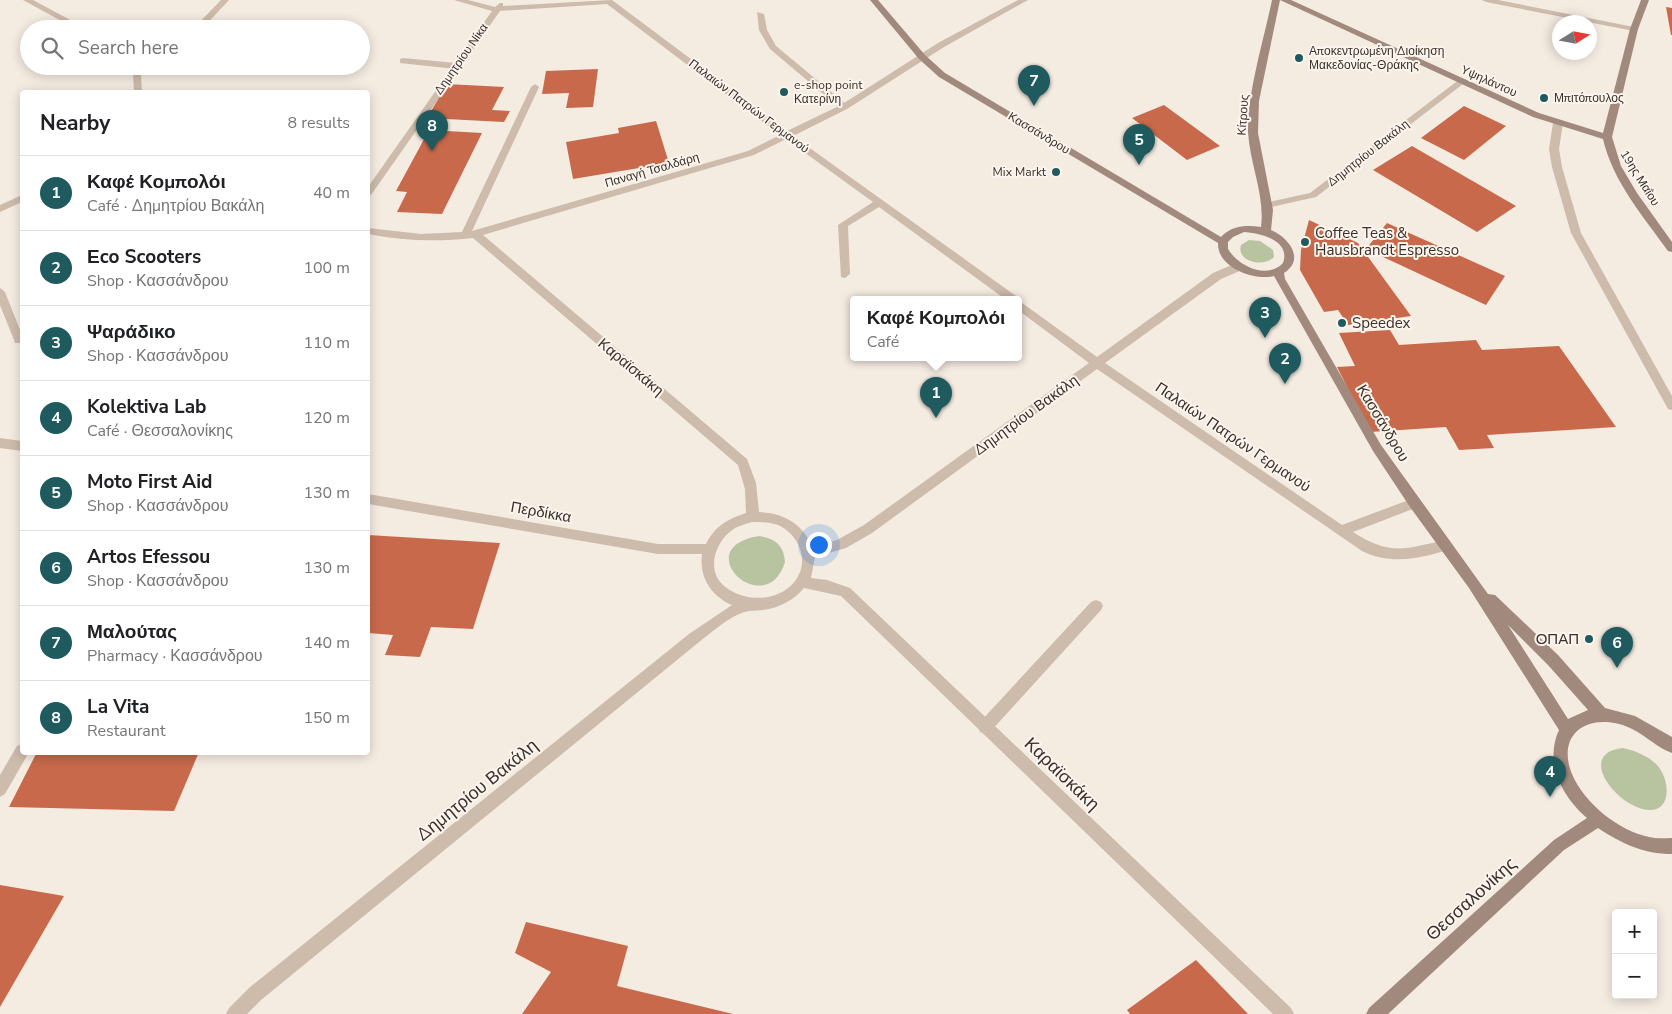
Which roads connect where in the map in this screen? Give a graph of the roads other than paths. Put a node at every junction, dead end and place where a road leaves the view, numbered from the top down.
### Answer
1 (27, 0) edge
2 (226, 0) edge
3 (458, 0) edge
4 (505, 0) edge
5 (874, 0) edge
6 (1024, 0) edge
7 (1276, 0) edge
8 (1284, 0) edge
9 (1486, 0) edge
10 (1645, 0) edge
11 (608, 1) edge
12 (496, 9) junction
13 (760, 14) dead end
14 (66, 20) edge
15 (206, 20) edge
16 (1634, 29) junction
17 (922, 57) junction
18 (403, 61) dead end
19 (456, 66) junction
20 (136, 75) edge
21 (1460, 82) junction
22 (535, 87) dead end
23 (138, 90) edge
24 (844, 106) junction
25 (1558, 123) junction
26 (787, 136) junction
27 (1607, 137) junction
28 (370, 190) edge
29 (20, 199) edge
30 (879, 203) junction
31 (1267, 205) junction
32 (0, 210) edge
33 (0, 218) edge
34 (370, 231) edge
35 (1266, 232) junction
36 (470, 235) junction
37 (1223, 242) junction
38 (1672, 249) edge
39 (1238, 267) junction
40 (1280, 271) junction
41 (845, 274) dead end
42 (0, 292) edge
43 (1008, 296) edge
44 (1022, 307) edge
45 (19, 340) dead end
46 (1097, 363) junction
47 (1672, 406) edge
48 (0, 444) edge
49 (20, 446) edge
50 (370, 499) edge
51 (1414, 503) junction
52 (752, 517) junction
53 (1341, 531) junction
54 (1444, 545) junction
55 (709, 549) junction
56 (808, 554) junction
57 (802, 582) junction
58 (1474, 584) junction
59 (749, 604) junction
60 (1096, 606) dead end
61 (1602, 715) junction
62 (985, 727) junction
63 (1567, 730) junction
64 (1672, 746) edge
65 (20, 754) edge
66 (0, 789) edge
67 (1598, 819) junction
68 (1672, 846) edge
69 (235, 1014) edge
70 (1285, 1014) edge
71 (1375, 1014) edge

1 - 14 street
2 - 15 street
3 - 12 street, Παλαιών Πατρών Γερμανού
4 - 12 street, Δημητρίου Νίκα
5 - 17 main road, Κασσάνδρου
6 - 17 street, Παναγή Τσαλδάρη
7 - 31 main road, Κίτρους
8 - 21 main road, Υψηλάντου
9 - 16 street
10 - 16 main road, 19ης Μαΐου
11 - 12 street, Παλαιών Πατρών Γερμανού
11 - 26 street, Παλαιών Πατρών Γερμανού
12 - 19 street, Δημητρίου Νίκα
13 - 24 street
16 - 27 main road, 19ης Μαΐου
17 - 24 street, Παναγή Τσαλδάρη
17 - 37 main road, Κασσάνδρου
18 - 19 street
19 - 28 street, Δημητρίου Νίκα
20 - 23 street
21 - 25 main road, Υψηλάντου
21 - 31 street, Δημητρίου Βακάλη
22 - 36 street
24 - 26 street, Παναγή Τσαλδάρη
25 - 27 main road, Υψηλάντου
25 - 47 street
26 - 30 street, Παλαιών Πατρών Γερμανού
26 - 36 street, Παναγή Τσαλδάρη
27 - 38 main road, 19ης Μαΐου
29 - 32 street
30 - 41 street
30 - 43 street, Παλαιών Πατρών Γερμανού
31 - 35 main road, Κίτρους
32 - 33 street
34 - 36 street, Παναγή Τσαλδάρη
35 - 37 main road
35 - 40 main road
36 - 52 street, Καραϊσκάκη
37 - 39 main road
39 - 40 main road
39 - 46 street, Δημητρίου Βακάλη
40 - 51 main road, Κασσάνδρου
42 - 45 street
44 - 46 street, Παλαιών Πατρών Γερμανού
46 - 53 street, Παλαιών Πατρών Γερμανού
46 - 56 street, Δημητρίου Βακάλη
48 - 49 street
50 - 55 street, Περδίκκα
51 - 53 street
51 - 54 main road, Κασσάνδρου
52 - 55 street
52 - 56 street
53 - 54 street, Παλαιών Πατρών Γερμανού
54 - 58 main road, Κασσάνδρου
55 - 59 street
56 - 57 street
57 - 59 street
57 - 62 street, Καραϊσκάκη
58 - 61 main road, Κασσάνδρου
58 - 63 main road, Κασσάνδρου
59 - 69 street, Δημητρίου Βακάλη
60 - 62 street
61 - 63 main road
61 - 64 main road
62 - 70 street, Καραϊσκάκη
63 - 67 main road
65 - 66 street
67 - 68 main road
67 - 71 main road, Θεσσαλονίκης

